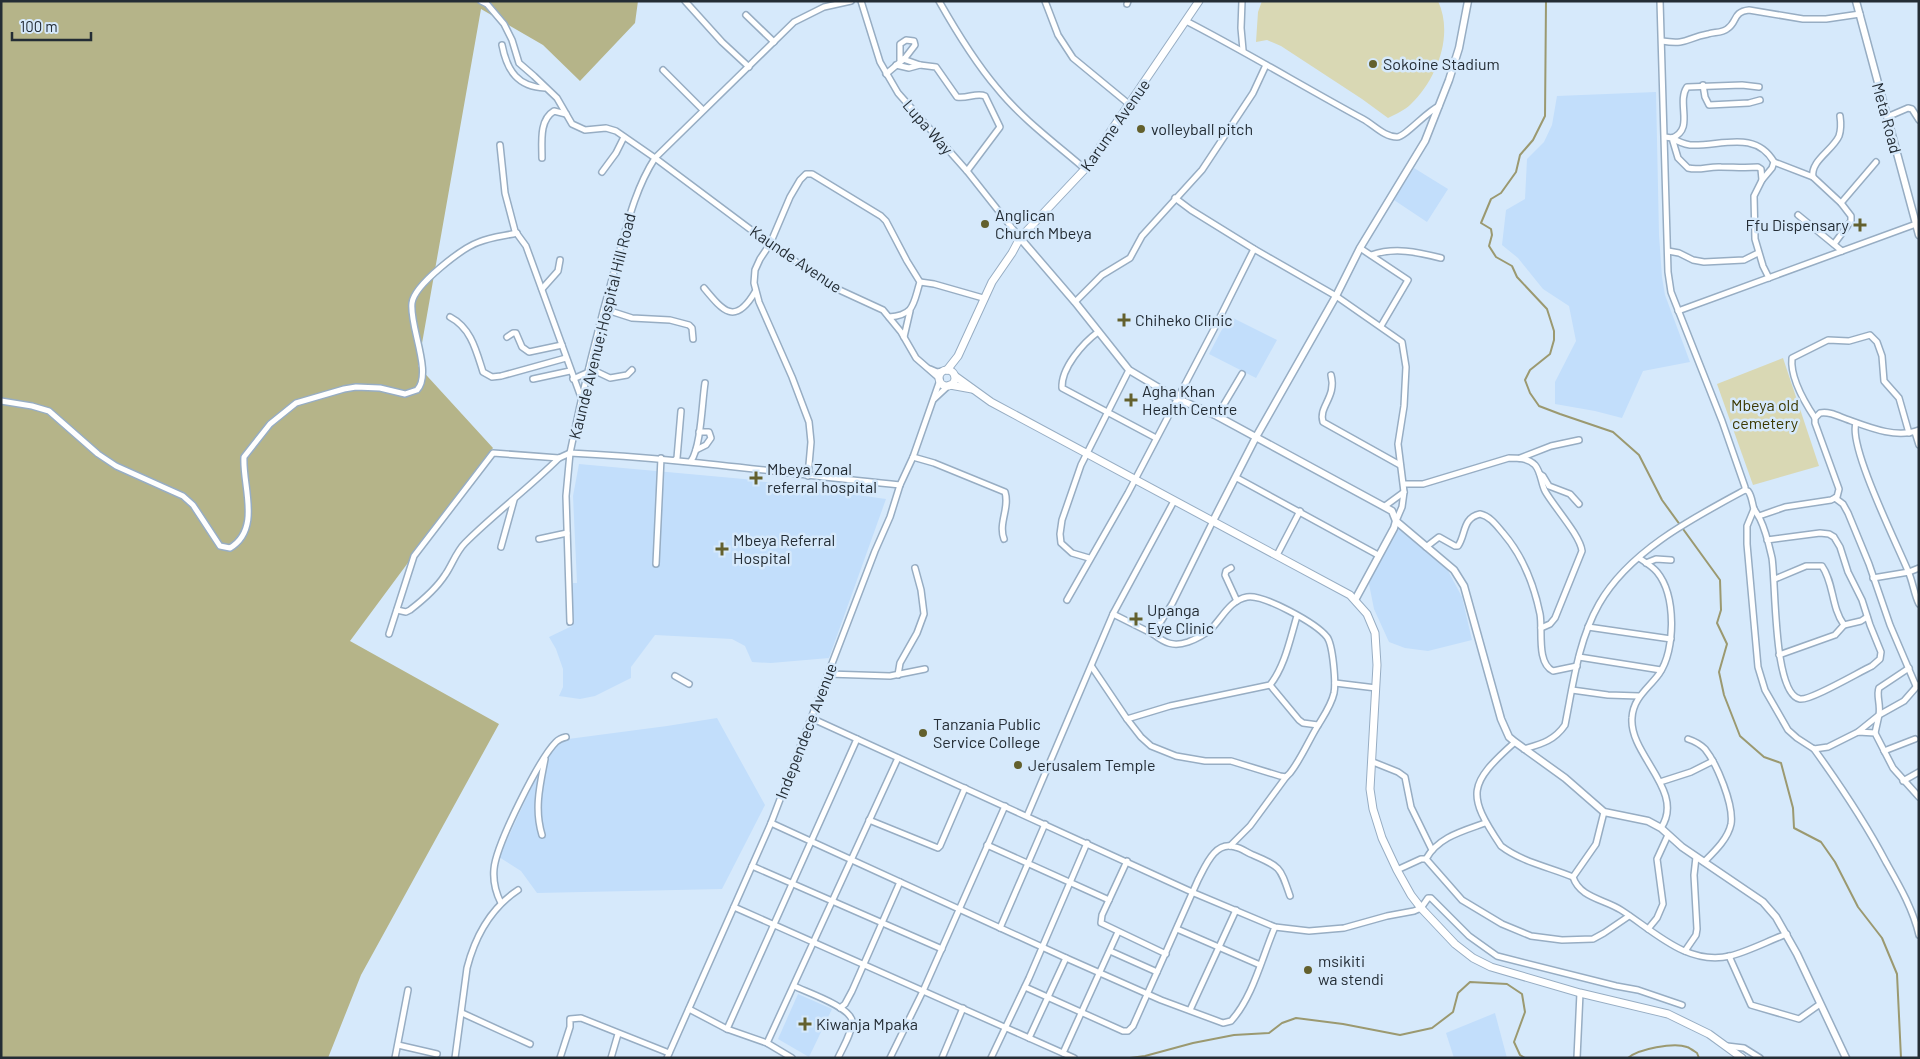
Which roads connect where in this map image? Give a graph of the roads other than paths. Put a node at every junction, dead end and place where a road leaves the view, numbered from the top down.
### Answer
1 (481, 1) edge
2 (684, 1) edge
3 (851, 1) edge
4 (861, 1) edge
5 (939, 1) edge
6 (1046, 1) edge
7 (1199, 1) edge
8 (1242, 1) edge
9 (1468, 1) edge
10 (1660, 1) edge
11 (1856, 1) edge
12 (1860, 14) junction
13 (746, 15) dead end
14 (1186, 21) junction
15 (1662, 41) junction
16 (774, 42) junction
17 (502, 45) dead end
18 (1243, 50) junction
19 (900, 61) junction
20 (920, 65) junction
21 (1266, 65) junction
22 (749, 67) junction
23 (662, 70) dead end
24 (886, 74) junction
25 (1703, 85) junction
26 (1759, 87) dead end
27 (546, 88) junction
28 (1760, 100) dead end
29 (1130, 105) junction
30 (1439, 106) junction
31 (703, 110) junction
32 (566, 114) junction
33 (1840, 116) dead end
34 (1887, 117) junction
35 (1919, 120) edge
36 (624, 137) junction
37 (1665, 137) junction
38 (1672, 138) junction
39 (500, 145) dead end
40 (542, 158) dead end
41 (655, 158) junction
42 (1774, 162) junction
43 (1876, 162) dead end
44 (1085, 169) junction
45 (602, 172) dead end
46 (967, 172) junction
47 (1813, 177) junction
48 (1762, 180) junction
49 (1175, 198) junction
50 (1842, 202) junction
51 (1798, 215) dead end
52 (1916, 224) junction
53 (517, 234) junction
54 (1919, 235) edge
55 (1020, 238) junction
56 (770, 244) junction
57 (1834, 244) junction
58 (1360, 248) junction
59 (1254, 249) junction
60 (1668, 251) junction
61 (1842, 251) junction
62 (1758, 253) junction
63 (1371, 255) junction
64 (1441, 258) dead end
65 (560, 260) dead end
66 (1769, 278) junction
67 (920, 282) junction
68 (542, 288) junction
69 (704, 288) dead end
70 (755, 292) junction
71 (1336, 296) junction
72 (983, 298) junction
73 (1075, 302) junction
74 (912, 306) junction
75 (604, 309) junction
76 (1678, 311) junction
77 (450, 317) dead end
78 (889, 317) junction
79 (1381, 326) junction
80 (1098, 332) junction
81 (507, 337) dead end
82 (693, 338) dead end
83 (904, 338) junction
84 (562, 346) junction
85 (566, 358) junction
86 (589, 370) junction
87 (632, 370) dead end
88 (1129, 370) junction
89 (570, 371) junction
90 (1242, 374) dead end
91 (946, 375) junction
92 (1331, 375) dead end
93 (533, 379) dead end
94 (574, 379) junction
95 (705, 383) dead end
96 (949, 385) junction
97 (972, 389) junction
98 (1176, 398) junction
99 (582, 400) junction
100 (933, 400) junction
101 (1, 401) edge
102 (681, 410) dead end
103 (1107, 412) junction
104 (1217, 416) junction
105 (1815, 418) junction
106 (1856, 423) junction
107 (699, 432) junction
108 (1914, 432) edge
109 (1256, 437) junction
110 (1156, 438) junction
111 (1579, 440) dead end
112 (1919, 445) edge
113 (696, 450) junction
114 (1086, 452) junction
115 (570, 453) junction
116 (914, 457) junction
117 (559, 458) junction
118 (662, 458) junction
119 (1520, 458) junction
120 (675, 460) junction
121 (691, 462) junction
122 (1400, 465) junction
123 (1540, 474) junction
124 (808, 476) junction
125 (1237, 478) junction
126 (1134, 480) junction
127 (1404, 484) junction
128 (900, 485) junction
129 (1745, 490) junction
130 (1404, 492) junction
131 (1835, 498) junction
132 (514, 500) junction
133 (1174, 501) junction
134 (1580, 504) dead end
135 (1385, 506) junction
136 (1754, 509) junction
137 (1300, 511) junction
138 (1759, 516) junction
139 (1396, 520) junction
140 (1213, 521) junction
141 (567, 533) junction
142 (539, 539) dead end
143 (1004, 539) dead end
144 (1767, 540) junction
145 (501, 547) dead end
146 (1426, 547) junction
147 (1277, 555) junction
148 (1378, 555) junction
149 (1089, 558) junction
150 (1639, 558) junction
151 (1672, 560) dead end
152 (1646, 563) junction
153 (656, 564) dead end
154 (915, 568) dead end
155 (1230, 568) dead end
156 (1919, 568) edge
157 (1909, 572) junction
158 (1774, 578) junction
159 (1874, 578) junction
160 (1066, 600) dead end
161 (1356, 600) junction
162 (1237, 601) junction
163 (1919, 604) edge
164 (397, 610) junction
165 (1113, 614) junction
166 (1297, 616) junction
167 (1867, 617) junction
168 (570, 622) dead end
169 (1844, 625) junction
170 (1588, 627) junction
171 (1541, 628) junction
172 (389, 634) dead end
173 (1154, 634) junction
174 (1671, 639) junction
175 (1779, 655) junction
176 (1579, 657) junction
177 (1092, 666) junction
178 (1577, 666) junction
179 (1909, 668) junction
180 (924, 669) dead end
181 (1661, 670) junction
182 (828, 674) junction
183 (898, 675) junction
184 (675, 676) dead end
185 (1335, 683) junction
186 (689, 684) dead end
187 (1270, 685) junction
188 (1918, 685) edge
189 (1376, 688) junction
190 (1572, 690) junction
191 (1639, 696) junction
192 (1879, 715) junction
193 (811, 718) junction
194 (1127, 719) junction
195 (1318, 725) junction
196 (1858, 732) junction
197 (1875, 733) junction
198 (566, 737) dead end
199 (1914, 738) dead end
200 (858, 739) junction
201 (1688, 739) dead end
202 (1515, 742) junction
203 (1524, 749) junction
204 (1814, 749) junction
205 (1884, 751) junction
206 (546, 756) junction
207 (898, 758) junction
208 (1372, 762) junction
209 (1712, 762) junction
210 (1919, 772) edge
211 (1286, 776) junction
212 (1904, 781) junction
213 (1660, 782) junction
214 (965, 788) junction
215 (1919, 797) edge
216 (1005, 806) junction
217 (1604, 812) junction
218 (1027, 816) junction
219 (870, 820) junction
220 (1486, 822) junction
221 (771, 823) junction
222 (1045, 824) junction
223 (1661, 828) junction
224 (542, 835) dead end
225 (1668, 836) junction
226 (811, 842) junction
227 (1087, 843) junction
228 (987, 845) junction
229 (1230, 846) junction
230 (1432, 850) junction
231 (1696, 857) junction
232 (1426, 859) junction
233 (851, 860) junction
234 (1127, 861) junction
235 (1704, 862) junction
236 (1029, 863) junction
237 (752, 866) junction
238 (1397, 870) junction
239 (1573, 877) junction
240 (900, 882) junction
241 (1070, 882) junction
242 (793, 884) junction
243 (518, 890) dead end
244 (1194, 892) junction
245 (1290, 896) dead end
246 (1109, 900) junction
247 (832, 901) junction
248 (501, 903) junction
249 (734, 907) junction
250 (1421, 908) junction
251 (959, 909) junction
252 (1236, 910) junction
253 (1629, 916) junction
254 (882, 923) junction
255 (774, 924) junction
256 (1275, 927) junction
257 (1000, 928) junction
258 (1648, 929) junction
259 (1177, 930) junction
260 (1118, 932) junction
261 (1787, 934) junction
262 (1919, 935) edge
263 (814, 942) junction
264 (1042, 947) junction
265 (1219, 947) junction
266 (942, 949) junction
267 (1110, 951) junction
268 (1685, 951) junction
269 (1166, 954) junction
270 (1729, 956) junction
271 (1066, 958) junction
272 (864, 964) junction
273 (1260, 965) junction
274 (1100, 972) junction
275 (1158, 972) junction
276 (794, 986) junction
277 (1025, 987) junction
278 (408, 990) dead end
279 (923, 991) junction
280 (1148, 993) junction
281 (1580, 993) junction
282 (1047, 998) junction
283 (1820, 1004) junction
284 (1682, 1005) dead end
285 (689, 1008) junction
286 (840, 1008) junction
287 (963, 1008) junction
288 (1190, 1010) junction
289 (462, 1013) junction
290 (1081, 1013) junction
291 (1005, 1027) junction
292 (727, 1029) junction
293 (618, 1034) junction
294 (1029, 1038) junction
295 (530, 1044) dead end
296 (768, 1044) junction
297 (398, 1045) junction
298 (1727, 1046) junction
299 (1063, 1053) junction
300 (437, 1054) dead end
301 (668, 1056) edge
302 (395, 1058) edge
303 (455, 1058) edge
304 (560, 1058) edge
305 (611, 1058) edge
306 (792, 1058) edge
307 (838, 1058) edge
308 (890, 1058) edge
309 (942, 1058) edge
310 (991, 1058) edge
311 (1074, 1058) edge
312 (1577, 1058) edge
313 (1742, 1058) edge
314 (1760, 1058) edge
315 (1846, 1058) edge

1 - 27 street
2 - 22 street
3 - 16 street, Kaunde Avenue;Hospital Hill Road
4 - 24 street, Lupa Way
5 - 44 street
6 - 29 street
7 - 14 main road, Karume Avenue
8 - 18 street
9 - 30 street
10 - 15 street
11 - 12 street, Meta Road
12 - 15 street
12 - 34 street, Meta Road
13 - 16 street
14 - 18 street
14 - 29 main road, Karume Avenue
15 - 37 street
16 - 22 street, Kaunde Avenue;Hospital Hill Road
17 - 27 street
18 - 21 street
19 - 20 street
19 - 20 street
19 - 24 street
20 - 46 street
21 - 30 street
21 - 49 street
22 - 31 street, Kaunde Avenue;Hospital Hill Road
23 - 31 street
24 - 46 street, Lupa Way
25 - 26 street
25 - 28 street
25 - 38 street
27 - 32 street
29 - 44 main road, Karume Avenue
30 - 58 street
31 - 41 street, Kaunde Avenue;Hospital Hill Road
32 - 36 street, Kaunde Avenue
32 - 40 street
33 - 47 street
34 - 35 street
34 - 52 street, Meta Road
36 - 41 street, Kaunde Avenue
36 - 45 street
37 - 38 street
37 - 60 street
38 - 42 street
38 - 48 street
39 - 53 street
41 - 56 street, Kaunde Avenue
41 - 75 street, Kaunde Avenue;Hospital Hill Road
42 - 47 street
42 - 48 street
43 - 50 street
44 - 55 main road, Karume Avenue
46 - 55 street, Lupa Way
47 - 50 street
48 - 62 street
49 - 59 street
49 - 73 street
50 - 57 street
51 - 57 street
52 - 54 street, Meta Road
52 - 61 street
53 - 68 street
53 - 101 street
55 - 72 main road, Karume Avenue
55 - 73 street
56 - 67 street
56 - 70 street
56 - 78 street, Kaunde Avenue
57 - 61 street
58 - 63 street
58 - 71 street
59 - 71 street
59 - 98 street
60 - 62 street
60 - 76 street
61 - 66 street
62 - 66 street
63 - 64 street
63 - 79 street
65 - 68 street
66 - 76 street
67 - 72 street
67 - 74 street
68 - 84 street
69 - 70 street
70 - 124 street
71 - 79 street
71 - 109 street
72 - 91 main road, Karume Avenue
73 - 80 street
74 - 78 street
74 - 83 street
75 - 82 street
75 - 86 street, Kaunde Avenue;Hospital Hill Road
76 - 129 street
77 - 85 street
78 - 83 street, Kaunde Avenue
79 - 122 street
80 - 88 street
80 - 103 street
81 - 84 street
83 - 91 street, Kaunde Avenue
84 - 85 street
85 - 89 street
86 - 87 street
86 - 94 street
86 - 99 street, Kaunde Avenue;Hospital Hill Road
88 - 98 street
88 - 103 street
89 - 93 street
89 - 94 street
90 - 104 street
91 - 96 main road
91 - 96 main road, Karume Avenue
91 - 97 main road
91 - 100 street, Independece Avenue
92 - 122 street
94 - 99 street
95 - 107 street
96 - 97 main road
96 - 100 street
97 - 114 main road
98 - 104 street
98 - 110 street
99 - 115 street, Kaunde Avenue;Hospital Hill Road
100 - 116 street, Independece Avenue
102 - 120 street
103 - 110 street
103 - 114 street
104 - 109 street
105 - 106 street
105 - 108 street
105 - 131 street
106 - 108 street
106 - 157 street
107 - 113 street
107 - 113 street
108 - 112 street
109 - 125 street
109 - 135 street
110 - 126 street
111 - 119 street
113 - 121 street
114 - 126 main road
114 - 149 street
115 - 117 street
115 - 118 street, Kaunde Avenue;Hospital Hill Road
115 - 141 street
116 - 128 street, Independece Avenue
116 - 143 street
117 - 132 street
117 - 164 street
118 - 120 street, Kaunde Avenue;Hospital Hill Road
118 - 153 street
119 - 123 street
119 - 127 street
120 - 121 street, Kaunde Avenue;Hospital Hill Road
121 - 124 street, Kaunde Avenue;Hospital Hill Road
122 - 127 street
123 - 134 street
123 - 171 street
124 - 128 street, Kaunde Avenue;Hospital Hill Road
125 - 137 street
125 - 140 street
126 - 133 main road
126 - 149 street
127 - 130 street
128 - 182 street, Independece Avenue
129 - 136 street
129 - 150 street
130 - 135 street
130 - 139 street
131 - 138 street
131 - 159 street
132 - 145 street
132 - 164 street
133 - 140 main road
133 - 165 street
135 - 139 street
136 - 138 street
136 - 204 street
137 - 147 street
137 - 148 street
138 - 144 street
139 - 146 street
139 - 148 street
140 - 147 main road
140 - 173 street
141 - 142 street
141 - 168 street
144 - 158 street
144 - 167 street
146 - 171 street
146 - 202 street
147 - 161 main road
148 - 161 street
149 - 160 street
150 - 152 street
150 - 170 street
151 - 152 street
152 - 174 street
154 - 183 street
155 - 162 street
156 - 157 street
157 - 159 street
157 - 163 street
158 - 169 street
158 - 175 street
159 - 179 street
161 - 189 main road
162 - 166 street
162 - 173 street
164 - 172 street
165 - 173 street
165 - 177 street
166 - 185 street
166 - 187 street
167 - 169 street
167 - 175 street
169 - 175 street
170 - 174 street
170 - 176 street
171 - 178 street
174 - 181 street
176 - 178 street
176 - 181 street
177 - 194 street
177 - 218 street
178 - 190 street
179 - 188 street
179 - 192 street
180 - 183 street
181 - 191 street
182 - 183 street
182 - 193 street, Independece Avenue
184 - 186 street
185 - 189 street
185 - 195 street
187 - 194 street
187 - 195 street
188 - 192 street
189 - 208 main road
190 - 191 street
190 - 203 street
191 - 213 street
192 - 196 street
192 - 197 street
193 - 200 street
193 - 221 street, Independece Avenue
194 - 211 street
195 - 211 street
196 - 197 street
196 - 204 street
197 - 205 street
198 - 206 street
199 - 205 street
200 - 207 street
200 - 226 street
201 - 209 street
202 - 203 street
202 - 220 street
203 - 217 street
204 - 262 street
205 - 212 street
206 - 224 street
206 - 248 street
207 - 214 street
207 - 219 street
208 - 230 street
208 - 238 main road
209 - 213 street
209 - 235 street
210 - 212 street
211 - 229 street
212 - 215 street
213 - 223 street
214 - 216 street
214 - 219 street
216 - 218 street
216 - 228 street
217 - 223 street
217 - 239 street
218 - 222 street
219 - 233 street
220 - 230 street
220 - 239 street
221 - 226 street
221 - 237 street, Independece Avenue
222 - 227 street
222 - 236 street
223 - 225 street
225 - 231 street
225 - 258 street
226 - 233 street
226 - 242 street
227 - 234 street
227 - 241 street
228 - 236 street
228 - 251 street
229 - 244 street
229 - 245 street
230 - 232 street
231 - 235 street
231 - 268 street
232 - 238 street
232 - 253 street
233 - 240 street
233 - 247 street
234 - 244 street
234 - 246 street
235 - 261 street
236 - 241 street
236 - 257 street
237 - 242 street
237 - 249 street, Independece Avenue
238 - 250 main road
239 - 253 street
240 - 251 street
240 - 254 street
241 - 246 street
241 - 264 street
242 - 247 street
242 - 255 street
243 - 248 street
244 - 252 street
244 - 259 street
246 - 260 street
247 - 254 street
247 - 263 street
248 - 289 street
249 - 255 street
249 - 285 street, Independece Avenue
250 - 256 street
250 - 281 main road
250 - 284 street
251 - 257 street
251 - 266 street
252 - 256 street
252 - 265 street
253 - 258 street
254 - 266 street
254 - 272 street
255 - 263 street
255 - 292 street
256 - 273 street
257 - 264 street
258 - 268 street
259 - 265 street
259 - 269 street
260 - 267 street
260 - 269 street
261 - 270 street
261 - 283 street
263 - 272 street
263 - 276 street
264 - 271 street
264 - 277 street
265 - 273 street
265 - 288 street
266 - 279 street
267 - 274 street
267 - 275 street
268 - 270 street
269 - 275 street
270 - 283 street
271 - 274 street
271 - 282 street
272 - 279 street
272 - 286 street
273 - 288 street
274 - 280 street
274 - 290 street
275 - 280 street
276 - 286 street
276 - 296 street
277 - 282 street
277 - 291 street
278 - 297 street
279 - 287 street
279 - 308 street
280 - 288 street
280 - 290 street
281 - 298 main road
281 - 312 street
282 - 290 street
282 - 294 street
283 - 315 street
285 - 292 street
285 - 301 street, Independece Avenue
286 - 307 street
287 - 291 street
287 - 309 street
289 - 295 street
289 - 303 street
290 - 299 street
291 - 294 street
291 - 310 street
292 - 296 street
293 - 301 street
293 - 304 street
293 - 305 street
294 - 299 street
296 - 306 street
297 - 300 street
297 - 302 street
298 - 313 main road
298 - 314 street
299 - 311 street

